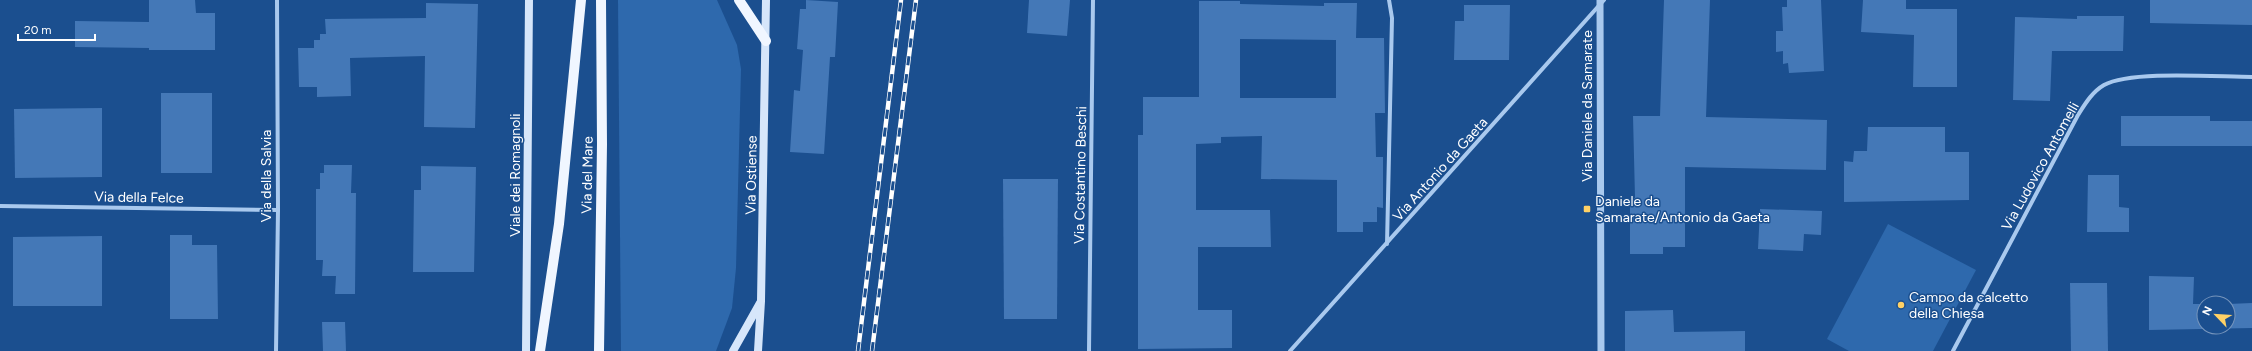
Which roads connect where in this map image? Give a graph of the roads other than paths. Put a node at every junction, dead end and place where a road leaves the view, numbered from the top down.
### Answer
1 (277, 0) edge
2 (529, 0) edge
3 (581, 0) edge
4 (601, 0) edge
5 (739, 0) edge
6 (766, 0) edge
7 (1093, 0) edge
8 (1389, 0) edge
9 (1601, 2) edge
10 (766, 41) junction
11 (2252, 76) edge
12 (0, 206) edge
13 (278, 210) junction
14 (1387, 244) junction
15 (761, 300) junction
16 (276, 351) edge
17 (526, 351) edge
18 (540, 351) edge
19 (599, 351) edge
20 (733, 351) edge
21 (758, 351) edge
22 (1089, 351) edge
23 (1290, 351) edge
24 (1601, 351) edge
25 (1953, 351) edge

1 - 13 street, Via della Salvia
2 - 17 main road, Viale dei Romagnoli
3 - 18 main road
4 - 19 main road, Via del Mare
5 - 10 main road
6 - 10 main road, Via Ostiense
7 - 22 street, Via Costantino Beschi
8 - 14 street
9 - 14 street, Via Antonio da Gaeta
9 - 24 street, Via Daniele da Samarate
10 - 15 main road, Via Ostiense
11 - 25 street, Via Ludovico Antomelli
12 - 13 street, Via della Felce
13 - 16 street, Via della Salvia
14 - 23 street, Via Antonio da Gaeta
15 - 20 main road
15 - 21 main road, Via Ostiense

